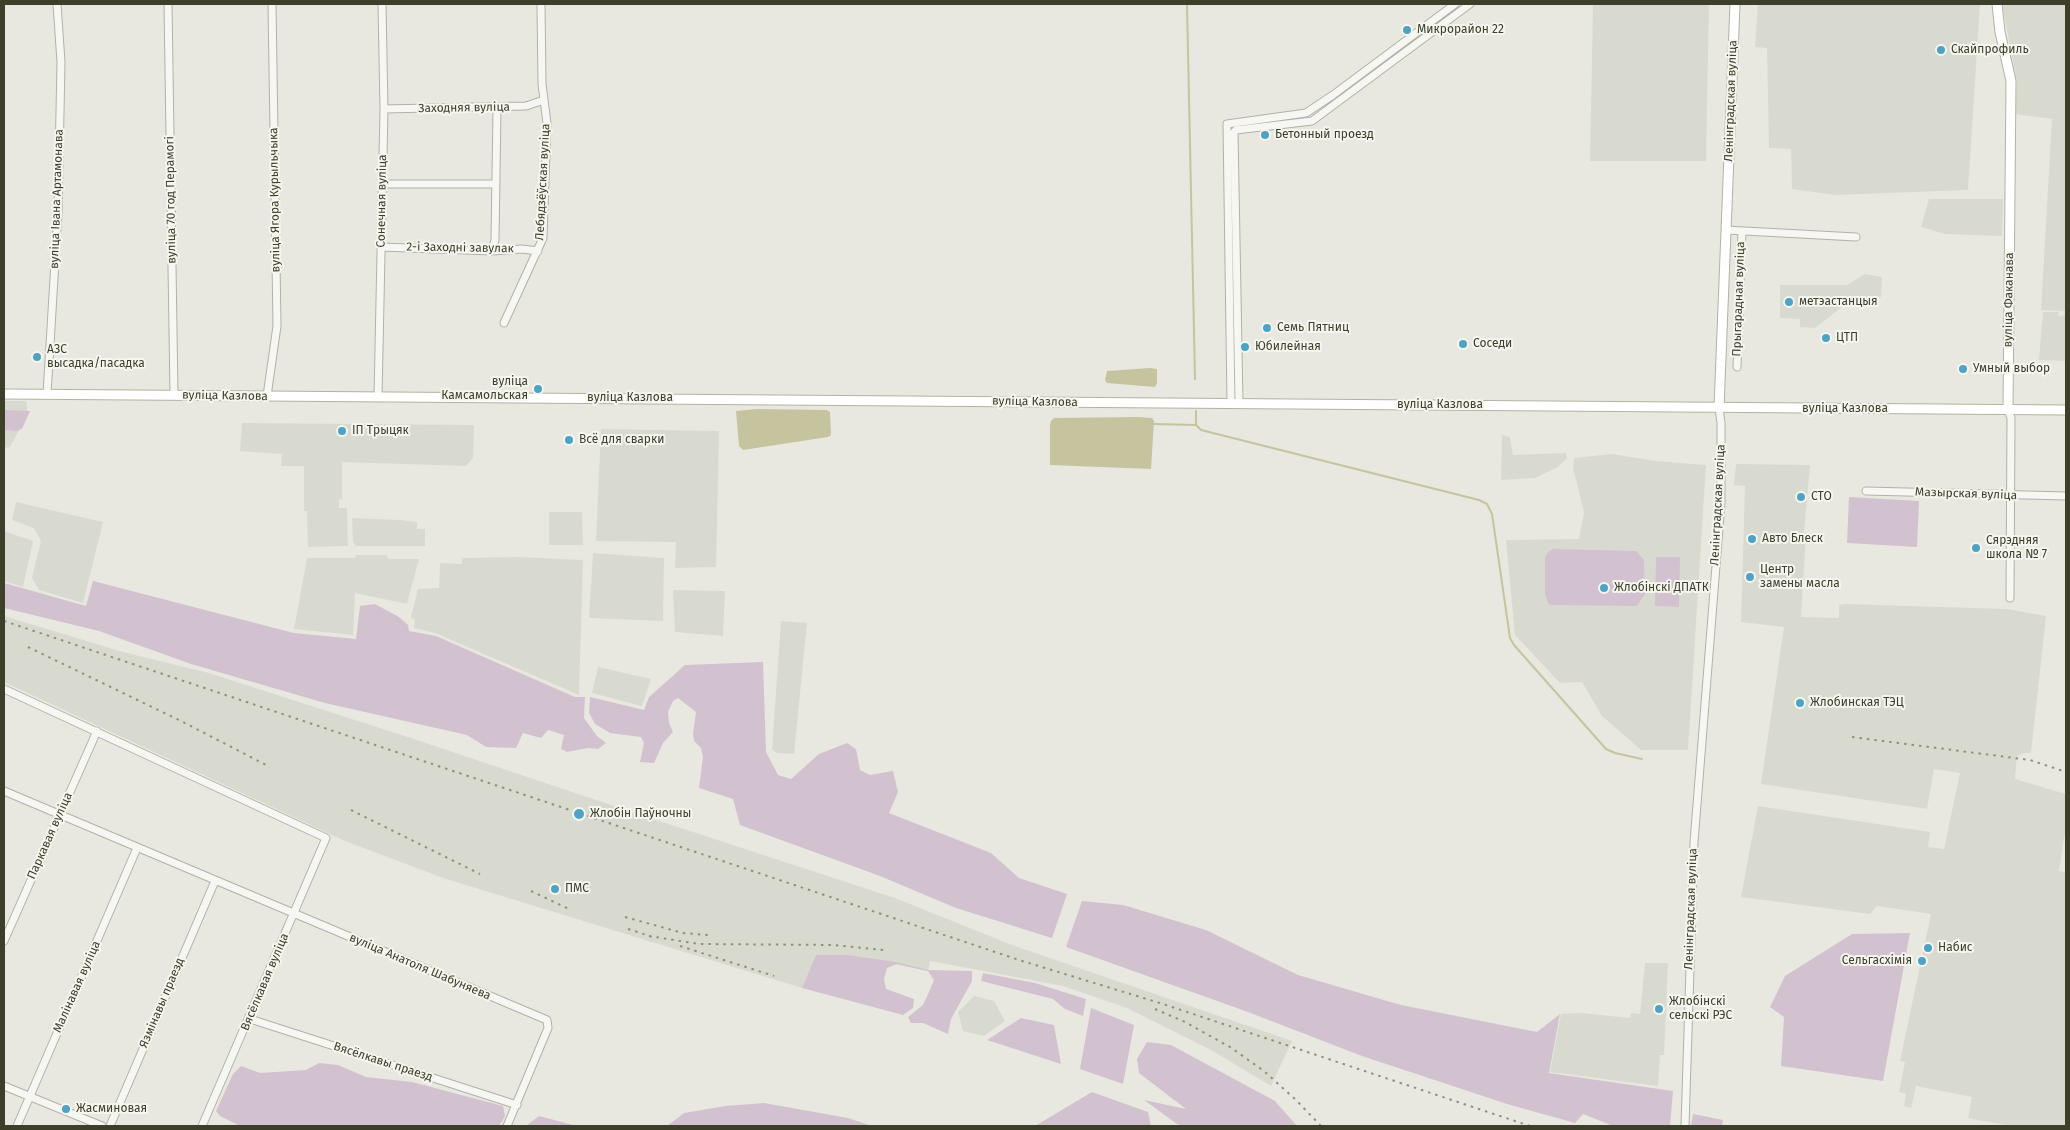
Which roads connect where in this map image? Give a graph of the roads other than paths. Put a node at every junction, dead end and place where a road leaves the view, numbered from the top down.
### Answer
1 (57, 4) edge
2 (168, 4) edge
3 (272, 4) edge
4 (382, 4) edge
5 (541, 4) edge
6 (1455, 4) edge
7 (1470, 4) edge
8 (1735, 4) edge
9 (1997, 4) edge
10 (544, 100) junction
11 (497, 108) junction
12 (384, 109) junction
13 (382, 184) junction
14 (496, 184) junction
15 (1726, 230) junction
16 (1742, 231) junction
17 (1856, 237) dead end
18 (381, 247) junction
19 (492, 251) junction
20 (538, 251) junction
21 (504, 323) dead end
22 (1737, 368) dead end
23 (4, 394) edge
24 (47, 394) junction
25 (174, 395) junction
26 (267, 396) junction
27 (378, 397) junction
28 (1235, 403) junction
29 (1719, 408) junction
30 (2008, 410) junction
31 (2066, 410) edge
32 (1866, 491) dead end
33 (2010, 495) junction
34 (2066, 496) edge
35 (2010, 598) dead end
36 (4, 689) edge
37 (97, 730) junction
38 (4, 792) edge
39 (60, 814) junction
40 (138, 848) junction
41 (215, 880) junction
42 (293, 914) junction
43 (4, 941) edge
44 (250, 1019) junction
45 (4, 1086) edge
46 (28, 1097) junction
47 (517, 1105) junction
48 (17, 1126) edge
49 (102, 1126) edge
50 (110, 1126) edge
51 (202, 1126) edge
52 (507, 1126) edge
53 (1685, 1126) edge

1 - 24 street, вуліца Івана Артамонава
2 - 25 street, вуліца 70 год Перамогі
3 - 26 street, вуліца Ягора Курыльчыка
4 - 12 street, Сонечная вуліца
5 - 10 street, Лебядзёўская вуліца
6 - 28 street
7 - 28 street
8 - 15 main road, Ленінградская вуліца
9 - 30 main road, вуліца Факанава
10 - 11 street, Заходняя вуліца
10 - 20 street, Лебядзёўская вуліца
11 - 12 street, Заходняя вуліца
11 - 14 street
12 - 13 street, Сонечная вуліца
13 - 14 street
13 - 18 street, Сонечная вуліца
14 - 19 street
15 - 16 street
15 - 29 main road, Ленінградская вуліца
16 - 17 street
16 - 22 street, Прыгарадная вуліца
18 - 19 street, 2-і Заходні завулак
18 - 27 street, Сонечная вуліца
19 - 20 street, 2-і Заходні завулак
20 - 21 street, Лебядзёўская вуліца
23 - 24 main road, вуліца Казлова
24 - 25 main road, вуліца Казлова
25 - 26 main road, вуліца Казлова
26 - 27 main road, вуліца Казлова
27 - 28 main road, вуліца Казлова
28 - 29 main road, вуліца Казлова
29 - 30 main road, вуліца Казлова
29 - 53 street, Ленінградская вуліца
30 - 31 main road, вуліца Казлова
30 - 33 street, вуліца Факанава
32 - 33 street, Мазырская вуліца
33 - 34 street, Мазырская вуліца
33 - 35 street, вуліца Факанава
36 - 37 street
37 - 39 street, Паркавая вуліца
37 - 42 street, Вясёлкавая вуліца
38 - 39 street, вуліца Анатоля Шабуняева
39 - 40 street, вуліца Анатоля Шабуняева
39 - 43 street, Паркавая вуліца
40 - 41 street, вуліца Анатоля Шабуняева
40 - 46 street, Малінавая вуліца
41 - 42 street, вуліца Анатоля Шабуняева
41 - 50 street, Язмінавы праезд
42 - 44 street, Вясёлкавая вуліца
42 - 47 street, вуліца Анатоля Шабуняева
44 - 47 street, Вясёлкавы праезд
44 - 51 street, Вясёлкавая вуліца
45 - 46 street
46 - 48 street, Малінавая вуліца
46 - 49 street
47 - 52 street

